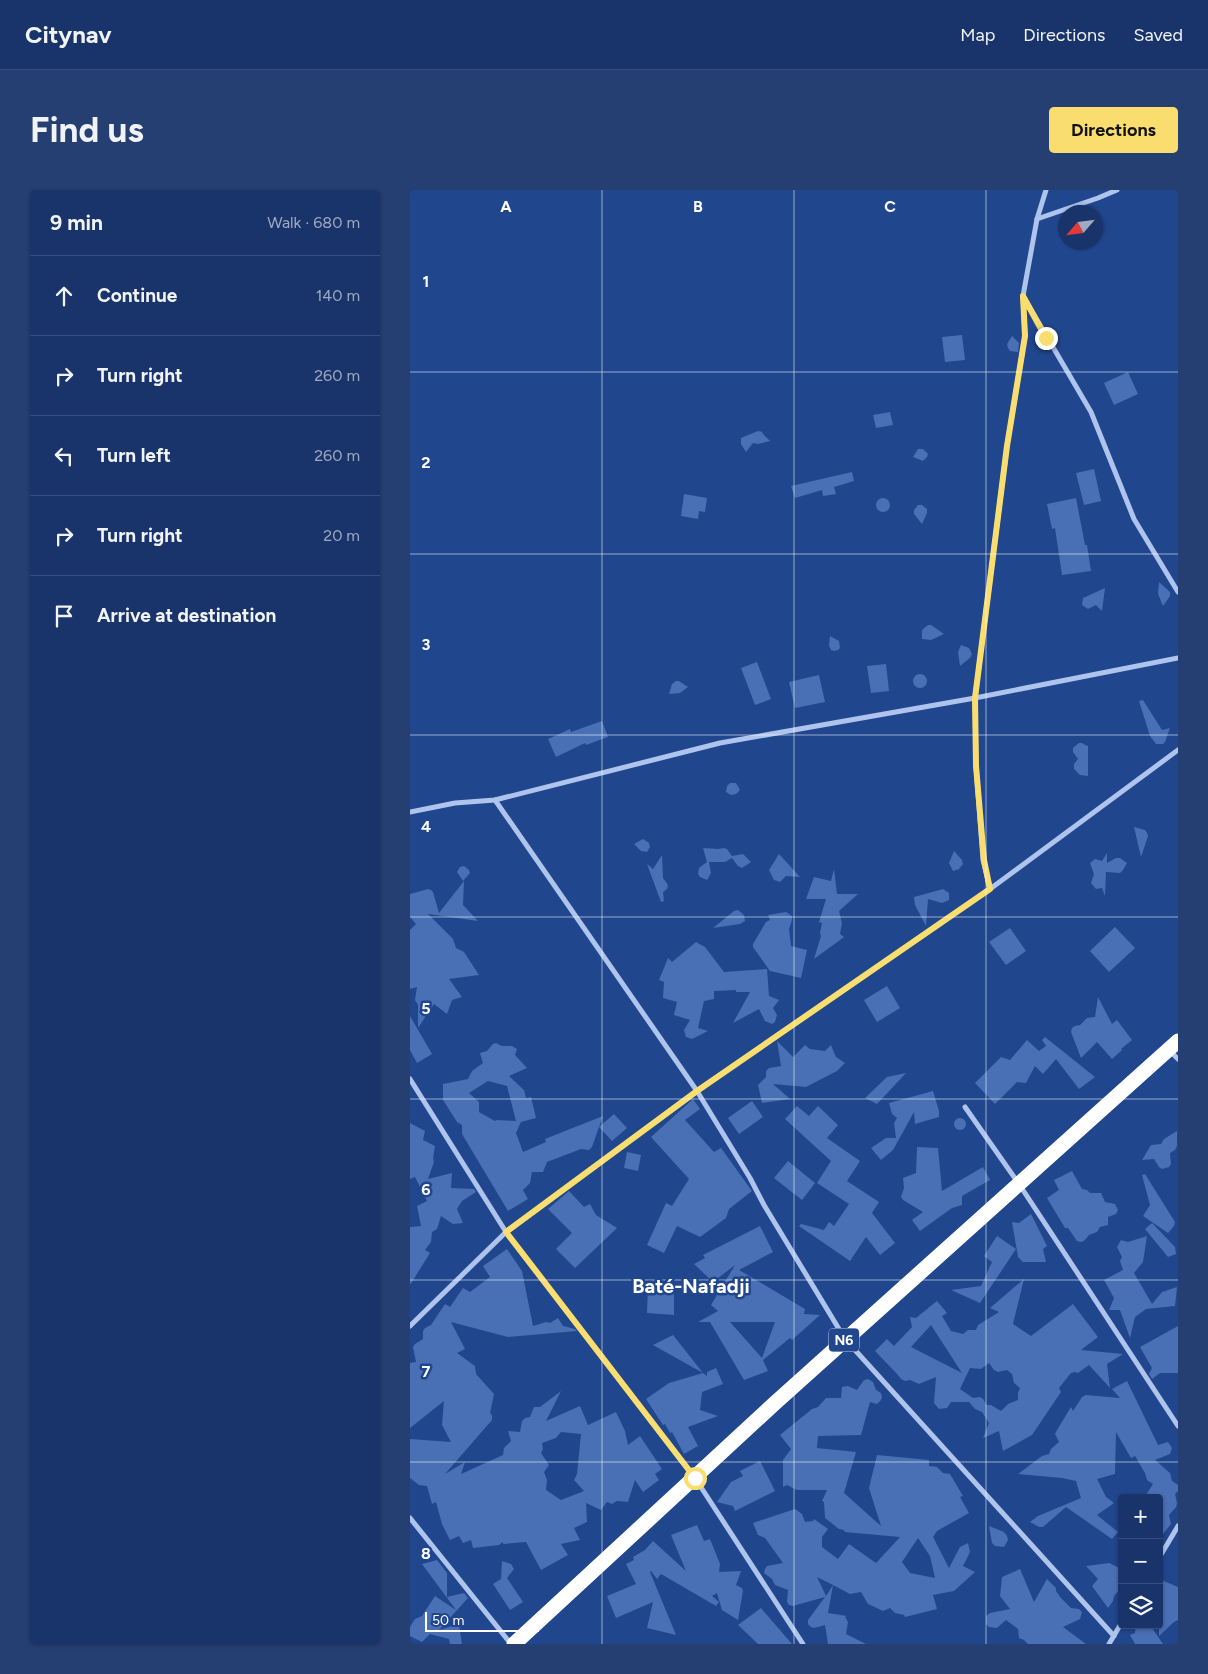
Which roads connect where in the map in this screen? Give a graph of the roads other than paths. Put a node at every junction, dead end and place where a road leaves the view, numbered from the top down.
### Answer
1 (1046, 190) edge
2 (1117, 190) edge
3 (1037, 219) junction
4 (1023, 296) junction
5 (1178, 592) edge
6 (1178, 658) edge
7 (975, 698) junction
8 (1178, 750) edge
9 (495, 800) junction
10 (410, 812) edge
11 (990, 889) junction
12 (1175, 1050) edge
13 (410, 1079) edge
14 (697, 1091) junction
15 (965, 1107) dead end
16 (1019, 1184) junction
17 (506, 1232) junction
18 (410, 1326) edge
19 (845, 1339) junction
20 (1178, 1426) edge
21 (695, 1478) junction
22 (410, 1518) edge
23 (1178, 1526) edge
24 (1163, 1551) edge
25 (1118, 1629) edge
26 (1114, 1636) junction
27 (513, 1644) edge
28 (803, 1644) edge
29 (1110, 1644) edge

1 - 3 street
2 - 3 street
3 - 4 street
4 - 5 street
4 - 7 street
6 - 7 street
7 - 9 street
7 - 11 street
8 - 11 street
9 - 10 street
9 - 14 street
11 - 14 street
12 - 16 highway, N6
13 - 17 street
14 - 17 street
14 - 19 street
15 - 16 street
16 - 19 highway, N6
16 - 20 street
17 - 18 street
17 - 21 street
19 - 21 highway, N6
19 - 26 street
21 - 27 highway, N6
21 - 28 street
22 - 27 street
23 - 24 street
25 - 26 street
26 - 29 street

